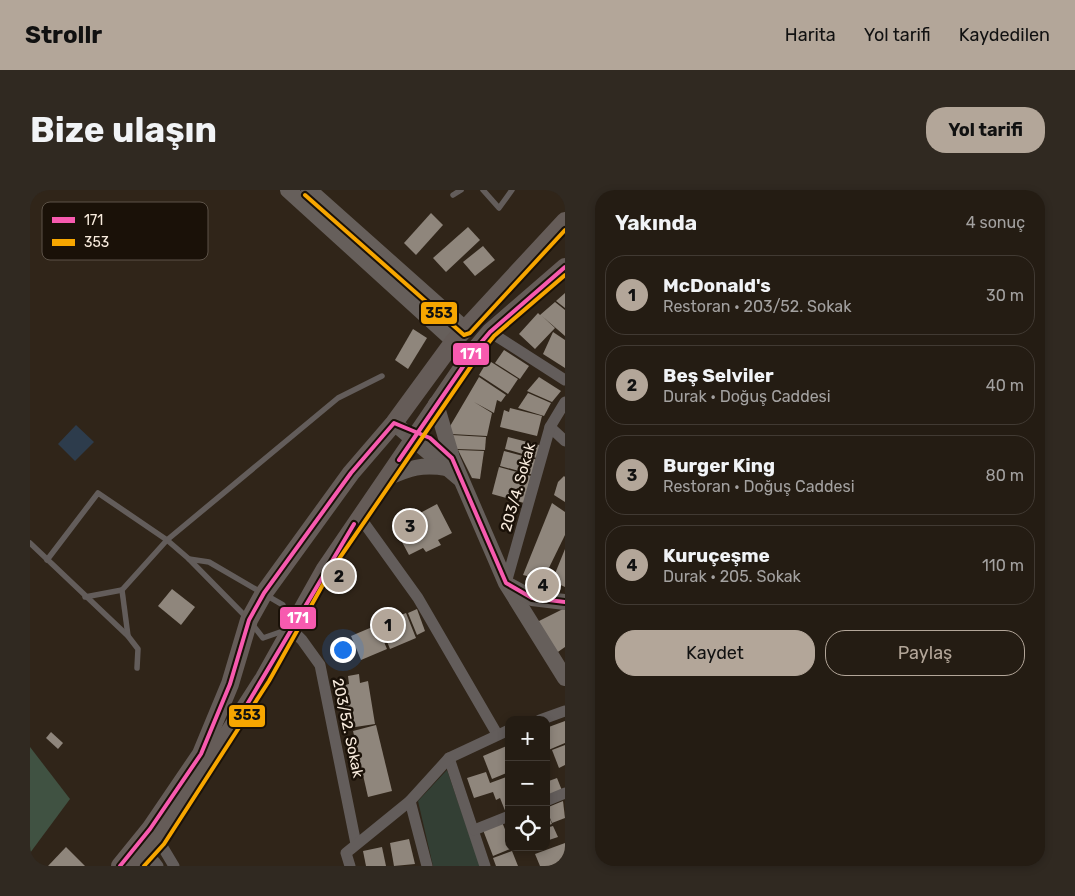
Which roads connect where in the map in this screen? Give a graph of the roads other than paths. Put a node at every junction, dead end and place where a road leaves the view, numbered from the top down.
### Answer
1 (33, 190) edge
2 (288, 190) edge
3 (309, 190) edge
4 (461, 190) edge
5 (483, 190) edge
6 (512, 190) edge
7 (30, 193) edge
8 (453, 195) dead end
9 (565, 221) edge
10 (565, 266) edge
11 (490, 332) junction
12 (459, 335) junction
13 (382, 376) dead end
14 (565, 380) edge
15 (565, 402) edge
16 (436, 404) junction
17 (394, 423) junction
18 (550, 427) junction
19 (416, 436) junction
20 (565, 441) edge
21 (449, 463) junction
22 (386, 478) junction
23 (359, 516) junction
24 (167, 540) junction
25 (30, 543) edge
26 (189, 559) junction
27 (47, 560) junction
28 (506, 583) junction
29 (122, 590) junction
30 (264, 593) junction
31 (85, 597) junction
32 (565, 602) edge
33 (249, 620) junction
34 (290, 628) junction
35 (128, 636) junction
36 (136, 668) dead end
37 (565, 678) edge
38 (565, 711) edge
39 (550, 716) edge
40 (505, 731) edge
41 (497, 734) junction
42 (449, 758) junction
43 (565, 793) edge
44 (550, 799) edge
45 (410, 801) junction
46 (505, 818) edge
47 (474, 830) junction
48 (159, 842) junction
49 (356, 844) junction
50 (146, 863) edge
51 (120, 866) edge
52 (174, 866) edge
53 (350, 866) edge
54 (427, 866) edge
55 (485, 866) edge

1 - 7 lane
2 - 12 main road
3 - 12 main road
4 - 8 lane
5 - 6 lane
9 - 12 main road
10 - 11 main road
11 - 14 street
11 - 16 main road
12 - 17 main road
13 - 24 lane
15 - 18 street, 203/4. Sokak
16 - 19 main road
16 - 21 main road
17 - 19 main road
17 - 30 main road
18 - 20 street
18 - 28 street, 203/4. Sokak
19 - 21 main road
19 - 22 main road
21 - 22 main road
21 - 28 main road
22 - 23 main road
23 - 34 main road
23 - 41 street
24 - 26 lane
24 - 27 lane
24 - 29 lane
25 - 27 lane
26 - 30 lane
26 - 33 lane
27 - 31 lane
28 - 32 main road
28 - 37 main road
29 - 31 lane
29 - 35 lane
30 - 33 main road
30 - 34 lane
31 - 35 lane
33 - 34 lane
33 - 51 main road
34 - 48 main road
34 - 49 street, 203/52. Sokak
35 - 36 lane
38 - 39 street
40 - 41 street
41 - 42 street
42 - 45 street
42 - 47 street
43 - 44 street
45 - 49 street
45 - 54 street
46 - 47 street
47 - 55 street
48 - 50 main road
48 - 52 street
49 - 53 street

